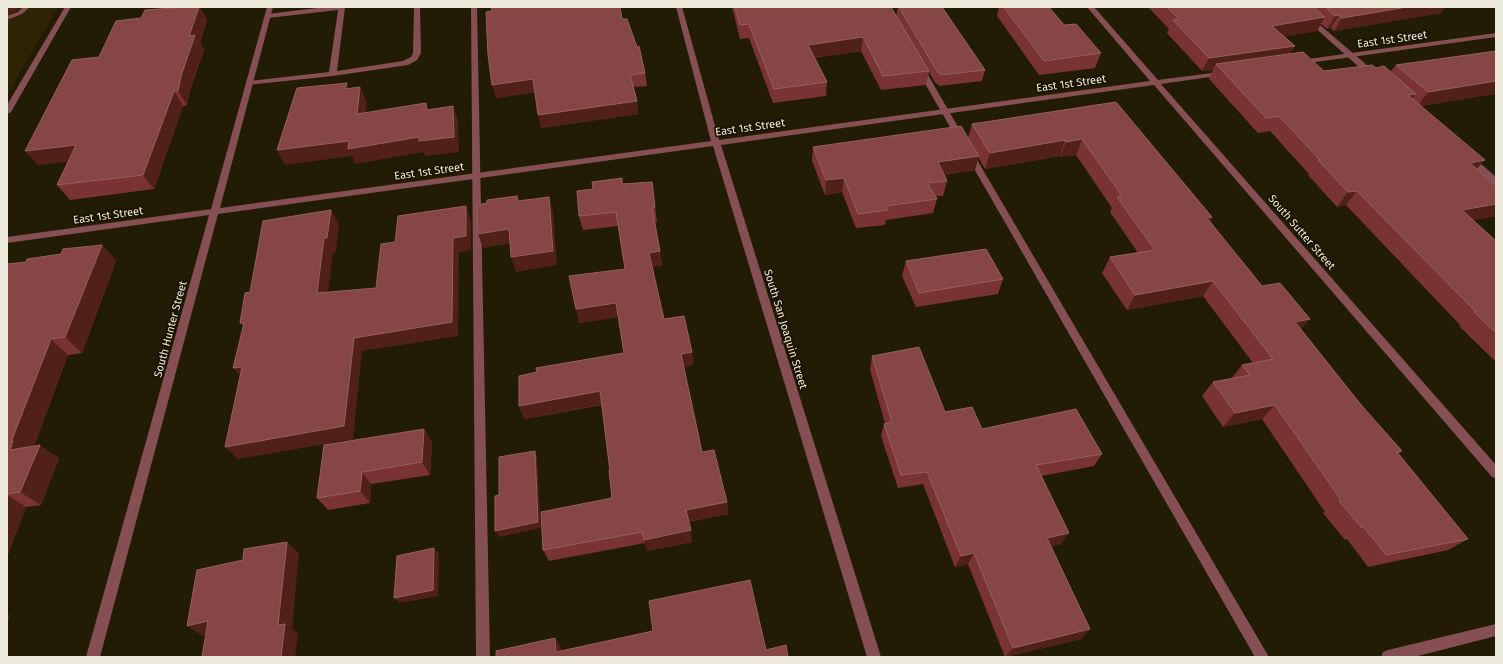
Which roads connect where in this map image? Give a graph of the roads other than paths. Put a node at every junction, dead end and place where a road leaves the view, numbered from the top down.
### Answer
1 (27, 7) edge
2 (68, 7) edge
3 (347, 7) edge
4 (416, 7) edge
5 (474, 7) edge
6 (679, 7) edge
7 (1090, 7) edge
8 (1295, 7) edge
9 (342, 8) edge
10 (269, 12) edge
11 (7, 18) edge
12 (1496, 35) edge
13 (1350, 56) junction
14 (915, 59) edge
15 (1296, 63) edge
16 (1233, 72) edge
17 (333, 74) junction
18 (1380, 81) edge
19 (249, 82) junction
20 (1155, 82) junction
21 (945, 111) junction
22 (7, 112) edge
23 (716, 143) junction
24 (1461, 151) edge
25 (476, 176) junction
26 (1496, 182) edge
27 (214, 212) junction
28 (7, 240) edge
29 (1496, 473) edge
30 (1496, 630) edge
31 (93, 657) edge
32 (483, 657) edge
33 (874, 657) edge
34 (1262, 657) edge
35 (1388, 657) edge

1 - 11 street
2 - 22 street
3 - 9 street
4 - 17 street
5 - 25 street
6 - 23 street, South San Joaquin Street
7 - 20 street, South Sutter Street
8 - 13 street
9 - 10 street
9 - 17 street
10 - 19 street, South Hunter Street
12 - 13 street, East 1st Street
13 - 15 street, East 1st Street
13 - 18 street
14 - 21 street
16 - 20 street, East 1st Street
17 - 19 street
19 - 27 street, South Hunter Street
20 - 21 street, East 1st Street
20 - 29 street, South Sutter Street
21 - 23 street, East 1st Street
21 - 34 street
23 - 25 street, East 1st Street
23 - 33 street, South San Joaquin Street
24 - 26 street
25 - 27 street, East 1st Street
25 - 32 street
27 - 28 street, East 1st Street
27 - 31 street, South Hunter Street
30 - 35 street

